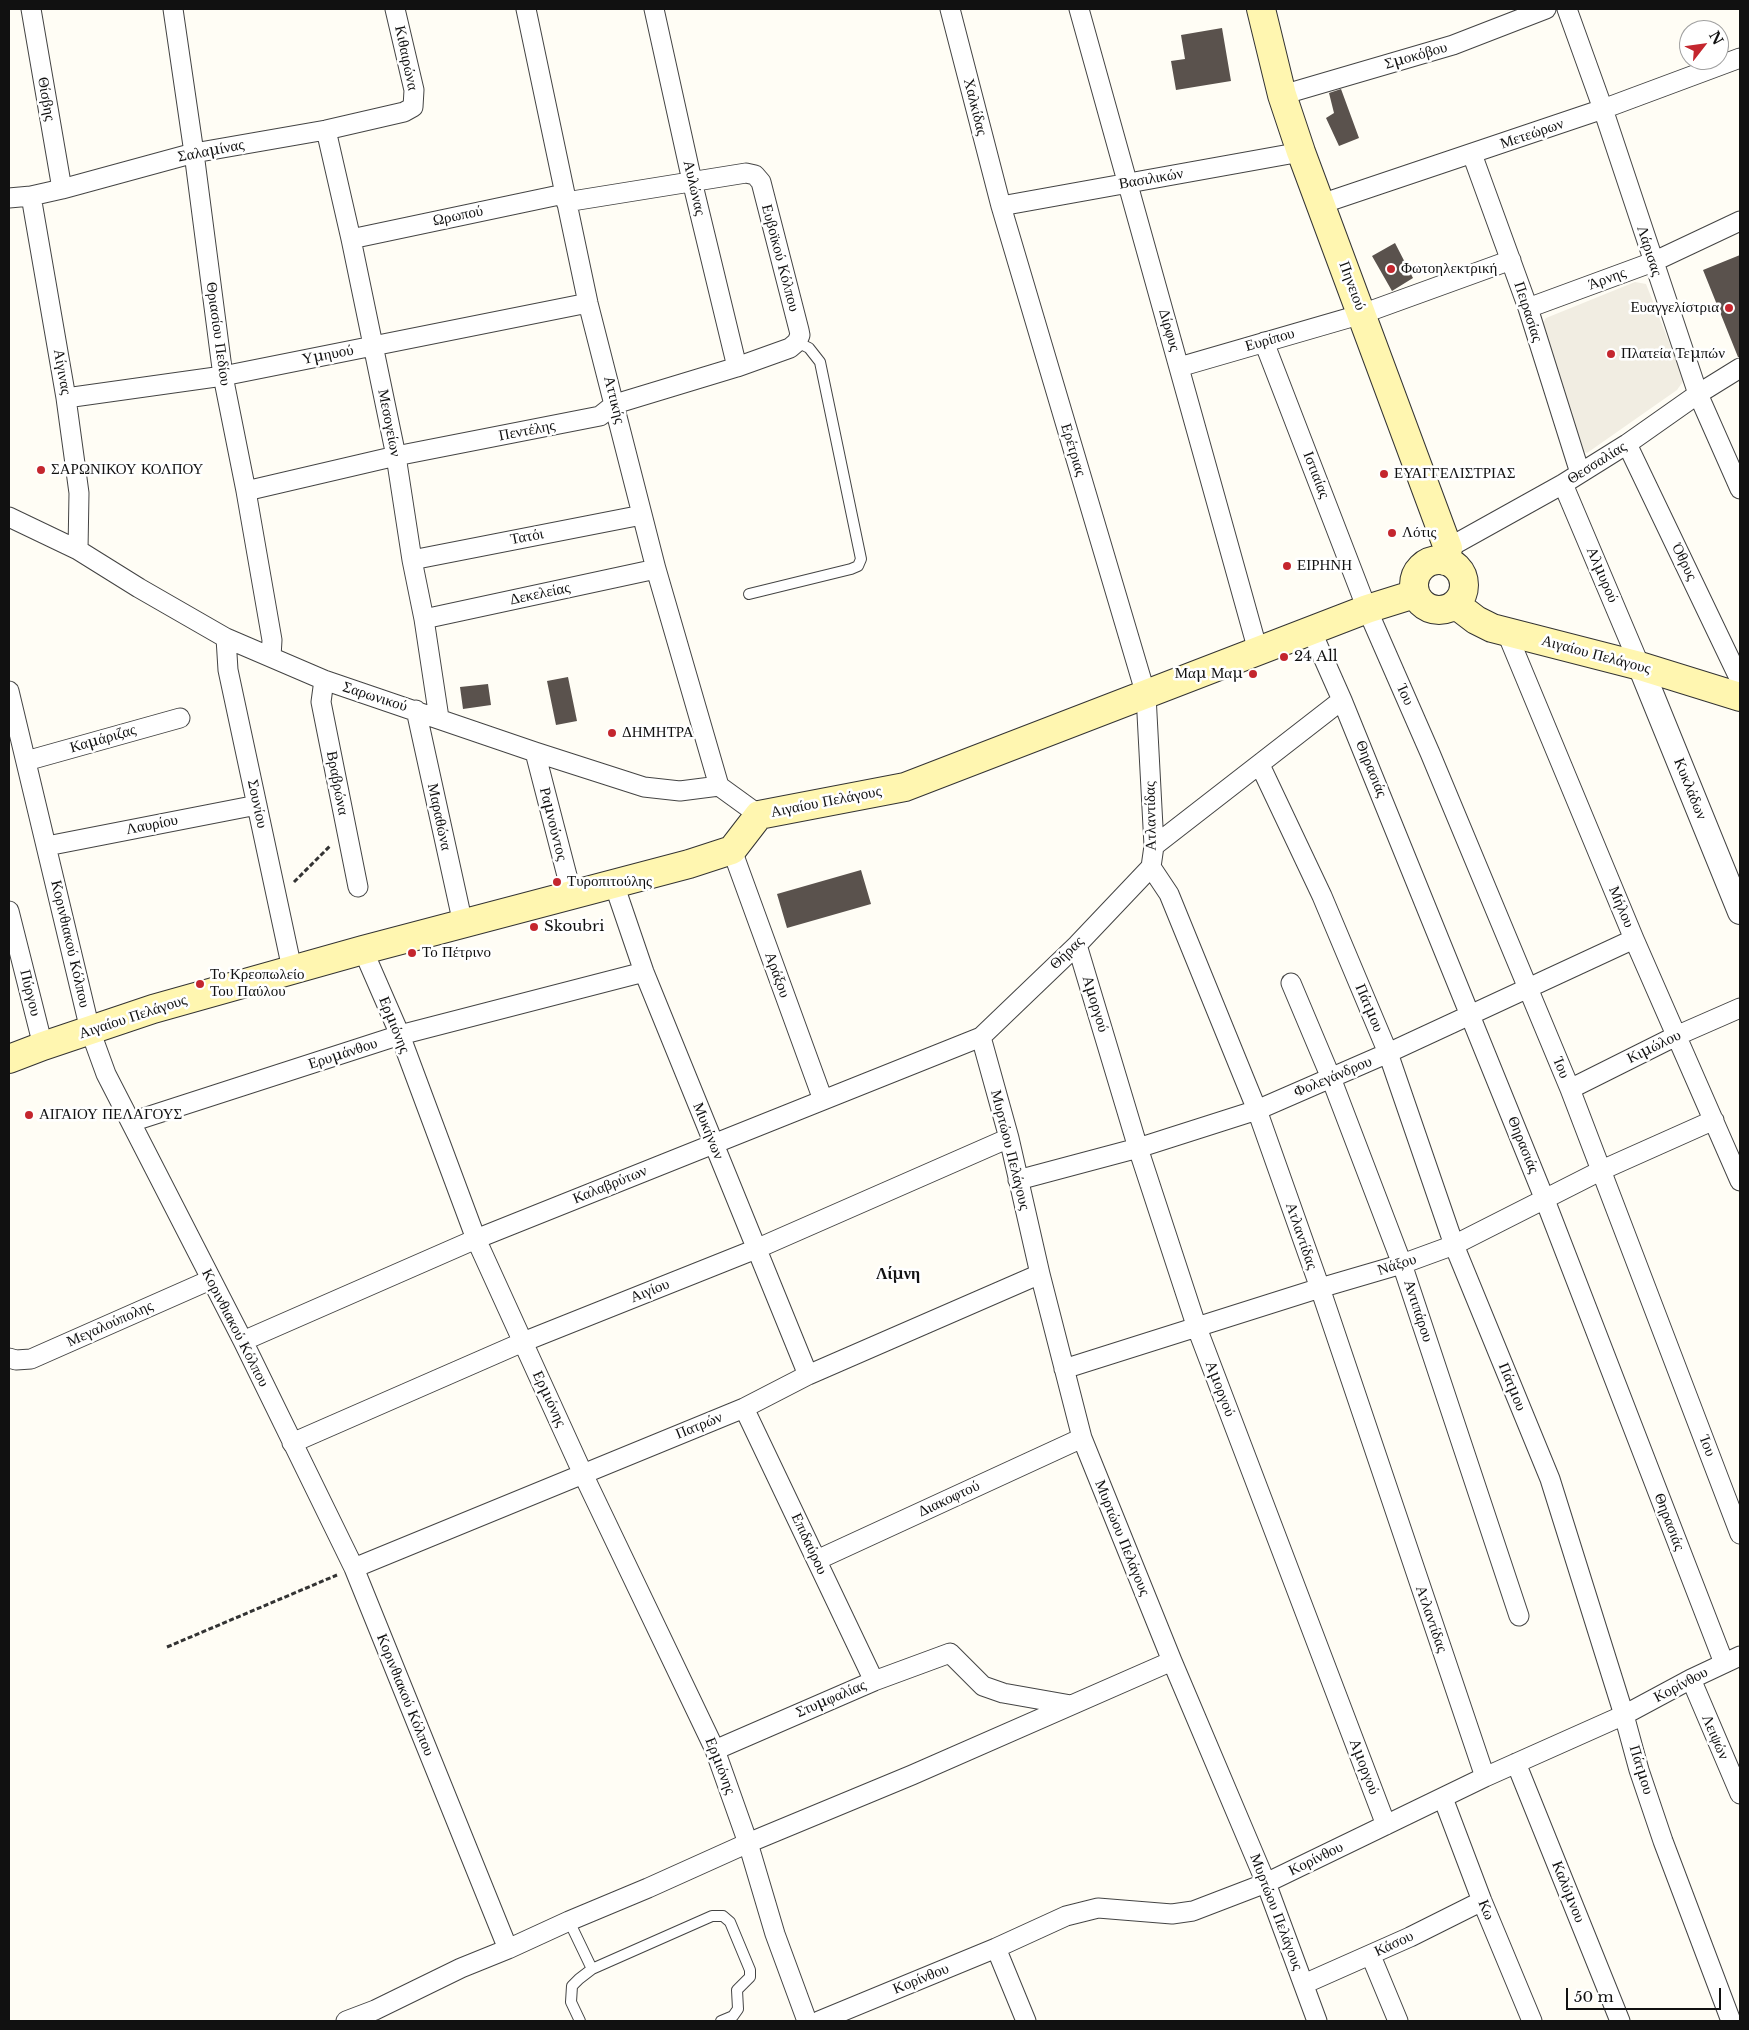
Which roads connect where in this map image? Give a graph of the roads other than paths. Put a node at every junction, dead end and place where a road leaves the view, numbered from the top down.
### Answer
1 (31, 9) edge
2 (173, 9) edge
3 (395, 9) edge
4 (526, 9) edge
5 (654, 9) edge
6 (950, 9) edge
7 (1079, 9) edge
8 (1261, 9) edge
9 (1546, 9) edge
10 (1567, 9) edge
11 (1740, 58) edge
12 (1282, 95) junction
13 (413, 107) joint
14 (1603, 110) junction
15 (326, 130) junction
16 (1301, 152) junction
17 (194, 153) junction
18 (1472, 154) junction
19 (755, 175) joint
20 (692, 181) junction
21 (1128, 183) junction
22 (62, 189) junction
23 (31, 196) junction
24 (9, 198) edge
25 (565, 198) junction
26 (1321, 204) junction
27 (1000, 206) junction
28 (1740, 221) edge
29 (351, 239) junction
30 (1511, 260) junction
31 (1653, 262) junction
32 (588, 303) junction
33 (1528, 308) junction
34 (1362, 314) junction
35 (797, 342) junction
36 (1264, 342) junction
37 (374, 346) junction
38 (737, 367) junction
39 (1179, 367) junction
40 (1740, 368) edge
41 (223, 376) junction
42 (1698, 394) junction
43 (66, 398) junction
44 (615, 404) junction
45 (1627, 444) junction
46 (396, 456) junction
47 (1580, 473) junction
48 (1739, 483) edge
49 (1563, 484) junction
50 (246, 491) junction
51 (642, 515) junction
52 (9, 516) edge
53 (78, 550) junction
54 (1447, 554) junction
55 (412, 560) junction
56 (656, 569) junction
57 (749, 594) dead end
58 (1415, 594) junction
59 (1455, 604) junction
60 (1367, 609) junction
61 (424, 619) junction
62 (1312, 630) junction
63 (1506, 631) junction
64 (226, 638) junction
65 (1258, 651) junction
66 (271, 657) junction
67 (1640, 666) junction
68 (324, 680) junction
69 (1740, 680) edge
70 (9, 691) edge
71 (1146, 695) junction
72 (1740, 697) edge
73 (1342, 700) junction
74 (416, 710) junction
75 (180, 718) dead end
76 (438, 718) junction
77 (535, 752) junction
78 (26, 761) junction
79 (1260, 765) junction
80 (719, 786) junction
81 (257, 804) junction
82 (759, 815) junction
83 (47, 846) junction
84 (1154, 846) junction
85 (732, 850) junction
86 (1151, 867) junction
87 (614, 884) junction
88 (358, 887) dead end
89 (572, 895) junction
90 (9, 910) edge
91 (1740, 912) edge
92 (463, 924) junction
93 (1634, 939) junction
94 (1077, 944) junction
95 (363, 950) junction
96 (292, 969) junction
97 (644, 972) junction
98 (1291, 983) dead end
99 (1529, 987) junction
100 (1740, 1008) edge
101 (1470, 1016) junction
102 (90, 1030) junction
103 (400, 1035) junction
104 (1676, 1036) junction
105 (980, 1037) junction
106 (43, 1046) junction
107 (1388, 1053) junction
108 (9, 1059) edge
109 (1331, 1078) junction
110 (1570, 1089) junction
111 (823, 1100) junction
112 (1257, 1110) junction
113 (1714, 1120) junction
114 (131, 1122) junction
115 (1009, 1138) junction
116 (714, 1144) junction
117 (1138, 1148) junction
118 (1602, 1170) junction
119 (1018, 1180) junction
120 (1740, 1181) edge
121 (1545, 1200) junction
122 (476, 1239) junction
123 (1454, 1245) junction
124 (756, 1249) junction
125 (1402, 1264) junction
126 (1040, 1274) junction
127 (210, 1280) junction
128 (1320, 1288) junction
129 (1197, 1328) junction
130 (243, 1341) junction
131 (523, 1342) junction
132 (9, 1358) edge
133 (1064, 1369) junction
134 (808, 1375) junction
135 (744, 1408) junction
136 (1082, 1438) junction
137 (292, 1444) junction
138 (583, 1474) junction
139 (1740, 1534) edge
140 (817, 1560) junction
141 (354, 1568) junction
142 (1520, 1616) dead end
143 (1732, 1660) edge
144 (1172, 1661) junction
145 (1691, 1679) junction
146 (874, 1681) junction
147 (1071, 1706) junction
148 (1624, 1715) junction
149 (715, 1750) junction
150 (1516, 1763) junction
151 (1485, 1777) junction
152 (1740, 1794) edge
153 (1443, 1798) junction
154 (1386, 1825) junction
155 (748, 1843) junction
156 (1266, 1883) junction
157 (1482, 1900) junction
158 (569, 1921) junction
159 (996, 1948) junction
160 (508, 1949) junction
161 (1370, 1956) junction
162 (592, 1969) junction
163 (1304, 1984) junction
164 (346, 2021) edge
165 (580, 2021) edge
166 (721, 2021) edge
167 (807, 2021) edge
168 (818, 2021) edge
169 (1026, 2021) edge
170 (1317, 2021) edge
171 (1398, 2021) edge
172 (1532, 2021) edge
173 (1620, 2021) edge
174 (1732, 2021) edge

1 - 22 street, Θίσβης
2 - 17 street, Θριασίου Πεδίου
3 - 13 street, Κιθαιρώνα
4 - 25 street, Αττικής
5 - 20 street, Αυλώνας
6 - 27 street, Χαλκίδας
7 - 21 street, Δίρφυς
8 - 12 main road, Πηνειού
9 - 12 street, Σμοκόβου
10 - 14 street, Λάρισας
11 - 14 street, Μετεώρων
12 - 16 main road, Πηνειού
13 - 15 street, Σαλαμίνας
14 - 18 street, Μετεώρων
14 - 31 street, Λάρισας
15 - 17 street, Σαλαμίνας
15 - 29 street, Μεσογείων
16 - 21 street, Βασιλικών
16 - 26 main road, Πηνειού
17 - 22 street, Σαλαμίνας
17 - 41 street, Θριασίου Πεδίου
18 - 26 street, Μετεώρων
18 - 30 street, Πειρασίας
19 - 20 street, Ωρωπού
19 - 35 street, Ευβοϊκού Κόλπου
20 - 25 street, Ωρωπού
20 - 38 street, Αυλώνας
21 - 27 street, Βασιλικών
21 - 39 street, Δίρφυς
22 - 23 street, Σαλαμίνας
23 - 24 street, Σαλαμίνας
23 - 43 street, Αίγινας
25 - 29 street, Ωρωπού
25 - 32 street, Αττικής
26 - 34 main road, Πηνειού
27 - 71 street, Ερέτριας
28 - 31 street, Άρνης
29 - 37 street, Μεσογείων
30 - 33 street, Πειρασίας
30 - 34 street, Ευρίπου
31 - 33 street, Άρνης
31 - 42 street, Λάρισας
32 - 37 street, Υμηυού
32 - 44 street, Αττικής
33 - 47 street, Πειρασίας
34 - 36 street, Ευρίπου
34 - 54 main road, Πηνειού
35 - 38 street, Πεντέλης
35 - 57 lane
36 - 39 street, Ευρίπου
36 - 60 street, Ιστιαίας
37 - 41 street, Υμηυού
37 - 46 street, Μεσογείων
38 - 44 street, Πεντέλης
39 - 65 street, Δίρφυς
40 - 42 street, Θεσσαλίας
41 - 43 street, Υμηυού
41 - 50 street, Θριασίου Πεδίου
42 - 45 street, Θεσσαλίας
42 - 48 street, Λάρισας
43 - 53 street, Αίγινας
44 - 46 street, Πεντέλης
44 - 51 street, Αττικής
45 - 47 street, Θεσσαλίας
45 - 69 street, Όθρυς
46 - 50 street, Πεντέλης
46 - 55 street, Μεσογείων
47 - 49 street, Θεσσαλίας
49 - 54 street, Θεσσαλίας
49 - 67 street, Αλμυρού
50 - 66 street, Θριασίου Πεδίου
51 - 55 street, Τατόι
51 - 56 street, Αττικής
52 - 53 street, Σαρωνικού
53 - 64 street, Σαρωνικού
54 - 58 main road
54 - 59 main road, Πηνειού
55 - 61 street, Μεσογείων
56 - 61 street, Δεκελείας
56 - 80 street, Αττικής
58 - 59 main road
58 - 60 main road, Αιγαίου Πελάγους
59 - 63 main road, Αιγαίου Πελάγους
60 - 62 main road, Αιγαίου Πελάγους
60 - 99 street, Ίου
61 - 76 street, Μεσογείων
62 - 65 main road, Αιγαίου Πελάγους
62 - 73 street, Θηρασιάς
63 - 67 main road, Αιγαίου Πελάγους
63 - 93 street, Μήλου
64 - 66 street, Σαρωνικού
64 - 81 street, Σουνίου
65 - 71 main road, Αιγαίου Πελάγους
66 - 68 street, Σαρωνικού
67 - 72 main road, Αιγαίου Πελάγους
67 - 91 street, Κυκλάδων
68 - 74 street, Σαρωνικού
68 - 88 street, Βραβρώνα
70 - 78 street, Κορινθιακού Κόλπου
71 - 82 main road, Αιγαίου Πελάγους
71 - 84 street, Ατλαντίδας
73 - 79 street
73 - 101 street, Θηρασιάς
74 - 76 street, Σαρωνικού
74 - 92 street, Μαραθώνα
75 - 78 street, Καμάριζας
76 - 77 street, Σαρωνικού
77 - 80 street, Σαρωνικού
77 - 89 street, Ραμνούντος
78 - 83 street, Κορινθιακού Κόλπου
79 - 84 street
79 - 107 street, Πάτμου
80 - 82 street
81 - 83 street, Λαυρίου
81 - 96 street, Σουνίου
82 - 85 main road, Αιγαίου Πελάγους
83 - 102 street, Κορινθιακού Κόλπου
84 - 86 street, Ατλαντίδας
85 - 87 main road, Αιγαίου Πελάγους
85 - 111 street, Αράξου
86 - 94 street, Θήρας
86 - 112 street, Ατλαντίδας
87 - 89 main road, Αιγαίου Πελάγους
87 - 97 street, Μυκήνων
89 - 92 main road, Αιγαίου Πελάγους
90 - 106 street, Πύργου
92 - 95 main road, Αιγαίου Πελάγους
93 - 99 street, Φολεγάνδρου
93 - 104 street, Μήλου
94 - 105 street, Θήρας
94 - 117 street, Αμοργού
95 - 96 main road, Αιγαίου Πελάγους
95 - 103 street, Ερμιόνης
96 - 102 main road, Αιγαίου Πελάγους
97 - 103 street, Ερυμάνθου
97 - 116 street, Μυκήνων
98 - 109 street, Αντιπάρου
99 - 101 street, Φολεγάνδρου
99 - 110 street, Ίου
100 - 104 street, Κιμώλου
101 - 107 street, Φολεγάνδρου
101 - 121 street, Θηρασιάς
102 - 106 main road, Αιγαίου Πελάγους
102 - 114 street, Κορινθιακού Κόλπου
103 - 114 street, Ερυμάνθου
103 - 122 street, Ερμιόνης
104 - 110 street, Κιμώλου
104 - 113 street, Μήλου
105 - 111 street, Καλαβρύτων
105 - 115 street, Μυρτώου Πελάγους
106 - 108 main road, Αιγαίου Πελάγους
107 - 109 street, Φολεγάνδρου
107 - 123 street, Πάτμου
109 - 112 street, Φολεγάνδρου
109 - 125 street, Αντιπάρου
110 - 118 street, Ίου
111 - 116 street, Καλαβρύτων
112 - 117 street, Φολεγάνδρου
112 - 128 street, Ατλαντίδας
113 - 118 street, Νάξου
113 - 120 street, Μήλου
114 - 127 street, Κορινθιακού Κόλπου
115 - 119 street, Μυρτώου Πελάγους
115 - 124 street, Αιγίου
116 - 122 street, Καλαβρύτων
116 - 124 street, Μυκήνων
117 - 119 street, Φολεγάνδρου
117 - 129 street, Αμοργού
118 - 121 street, Νάξου
118 - 139 street, Ίου
119 - 126 street, Μυρτώου Πελάγους
121 - 123 street, Νάξου
121 - 143 street, Θηρασιάς
122 - 130 street, Καλαβρύτων
122 - 131 street, Ερμιόνης
123 - 125 street, Νάξου
123 - 148 street, Πάτμου
124 - 131 street, Αιγίου
124 - 134 street, Μυκήνων
125 - 128 street, Νάξου
125 - 142 street, Αντιπάρου
126 - 133 street, Μυρτώου Πελάγους
126 - 134 street, Πατρών
127 - 130 street, Κορινθιακού Κόλπου
127 - 132 street, Μεγαλούπολης
128 - 129 street, Νάξου
128 - 151 street, Ατλαντίδας
129 - 133 street, Νάξου
129 - 154 street, Αμοργού
130 - 137 street, Κορινθιακού Κόλπου
131 - 137 street, Αιγίου
131 - 138 street, Ερμιόνης
133 - 136 street, Μυρτώου Πελάγους
134 - 135 street, Πατρών
135 - 138 street, Πατρών
135 - 140 street, Επιδαύρου
136 - 140 street, Διακοφτού
136 - 144 street, Μυρτώου Πελάγους
137 - 141 street, Κορινθιακού Κόλπου
138 - 141 street, Πατρών
138 - 149 street, Ερμιόνης
140 - 146 street, Επιδαύρου
141 - 160 street, Κορινθιακού Κόλπου
143 - 145 street, Κορίνθου
144 - 147 street
144 - 156 street, Μυρτώου Πελάγους
145 - 148 street, Κορίνθου
145 - 152 street, Λειψών
146 - 147 street, Στυμφαλίας
146 - 149 street, Στυμφαλίας
147 - 155 street
148 - 150 street, Κορίνθου
148 - 174 street, Πάτμου
149 - 155 street, Ερμιόνης
150 - 151 street, Κορίνθου
150 - 173 street, Καλύμνου
151 - 153 street, Κορίνθου
153 - 154 street, Κορίνθου
153 - 157 street, Κω
154 - 156 street, Κορίνθου
155 - 158 street
155 - 167 street, Ερμιόνης
156 - 159 street, Κορίνθου
156 - 163 street, Μυρτώου Πελάγους
157 - 161 street, Κάσου
157 - 172 street, Κω
158 - 160 street
158 - 162 lane
159 - 168 street, Κορίνθου
159 - 169 street
160 - 164 street
161 - 163 street, Κάσου
161 - 171 street
162 - 165 lane
162 - 166 lane
163 - 170 street, Μυρτώου Πελάγους

